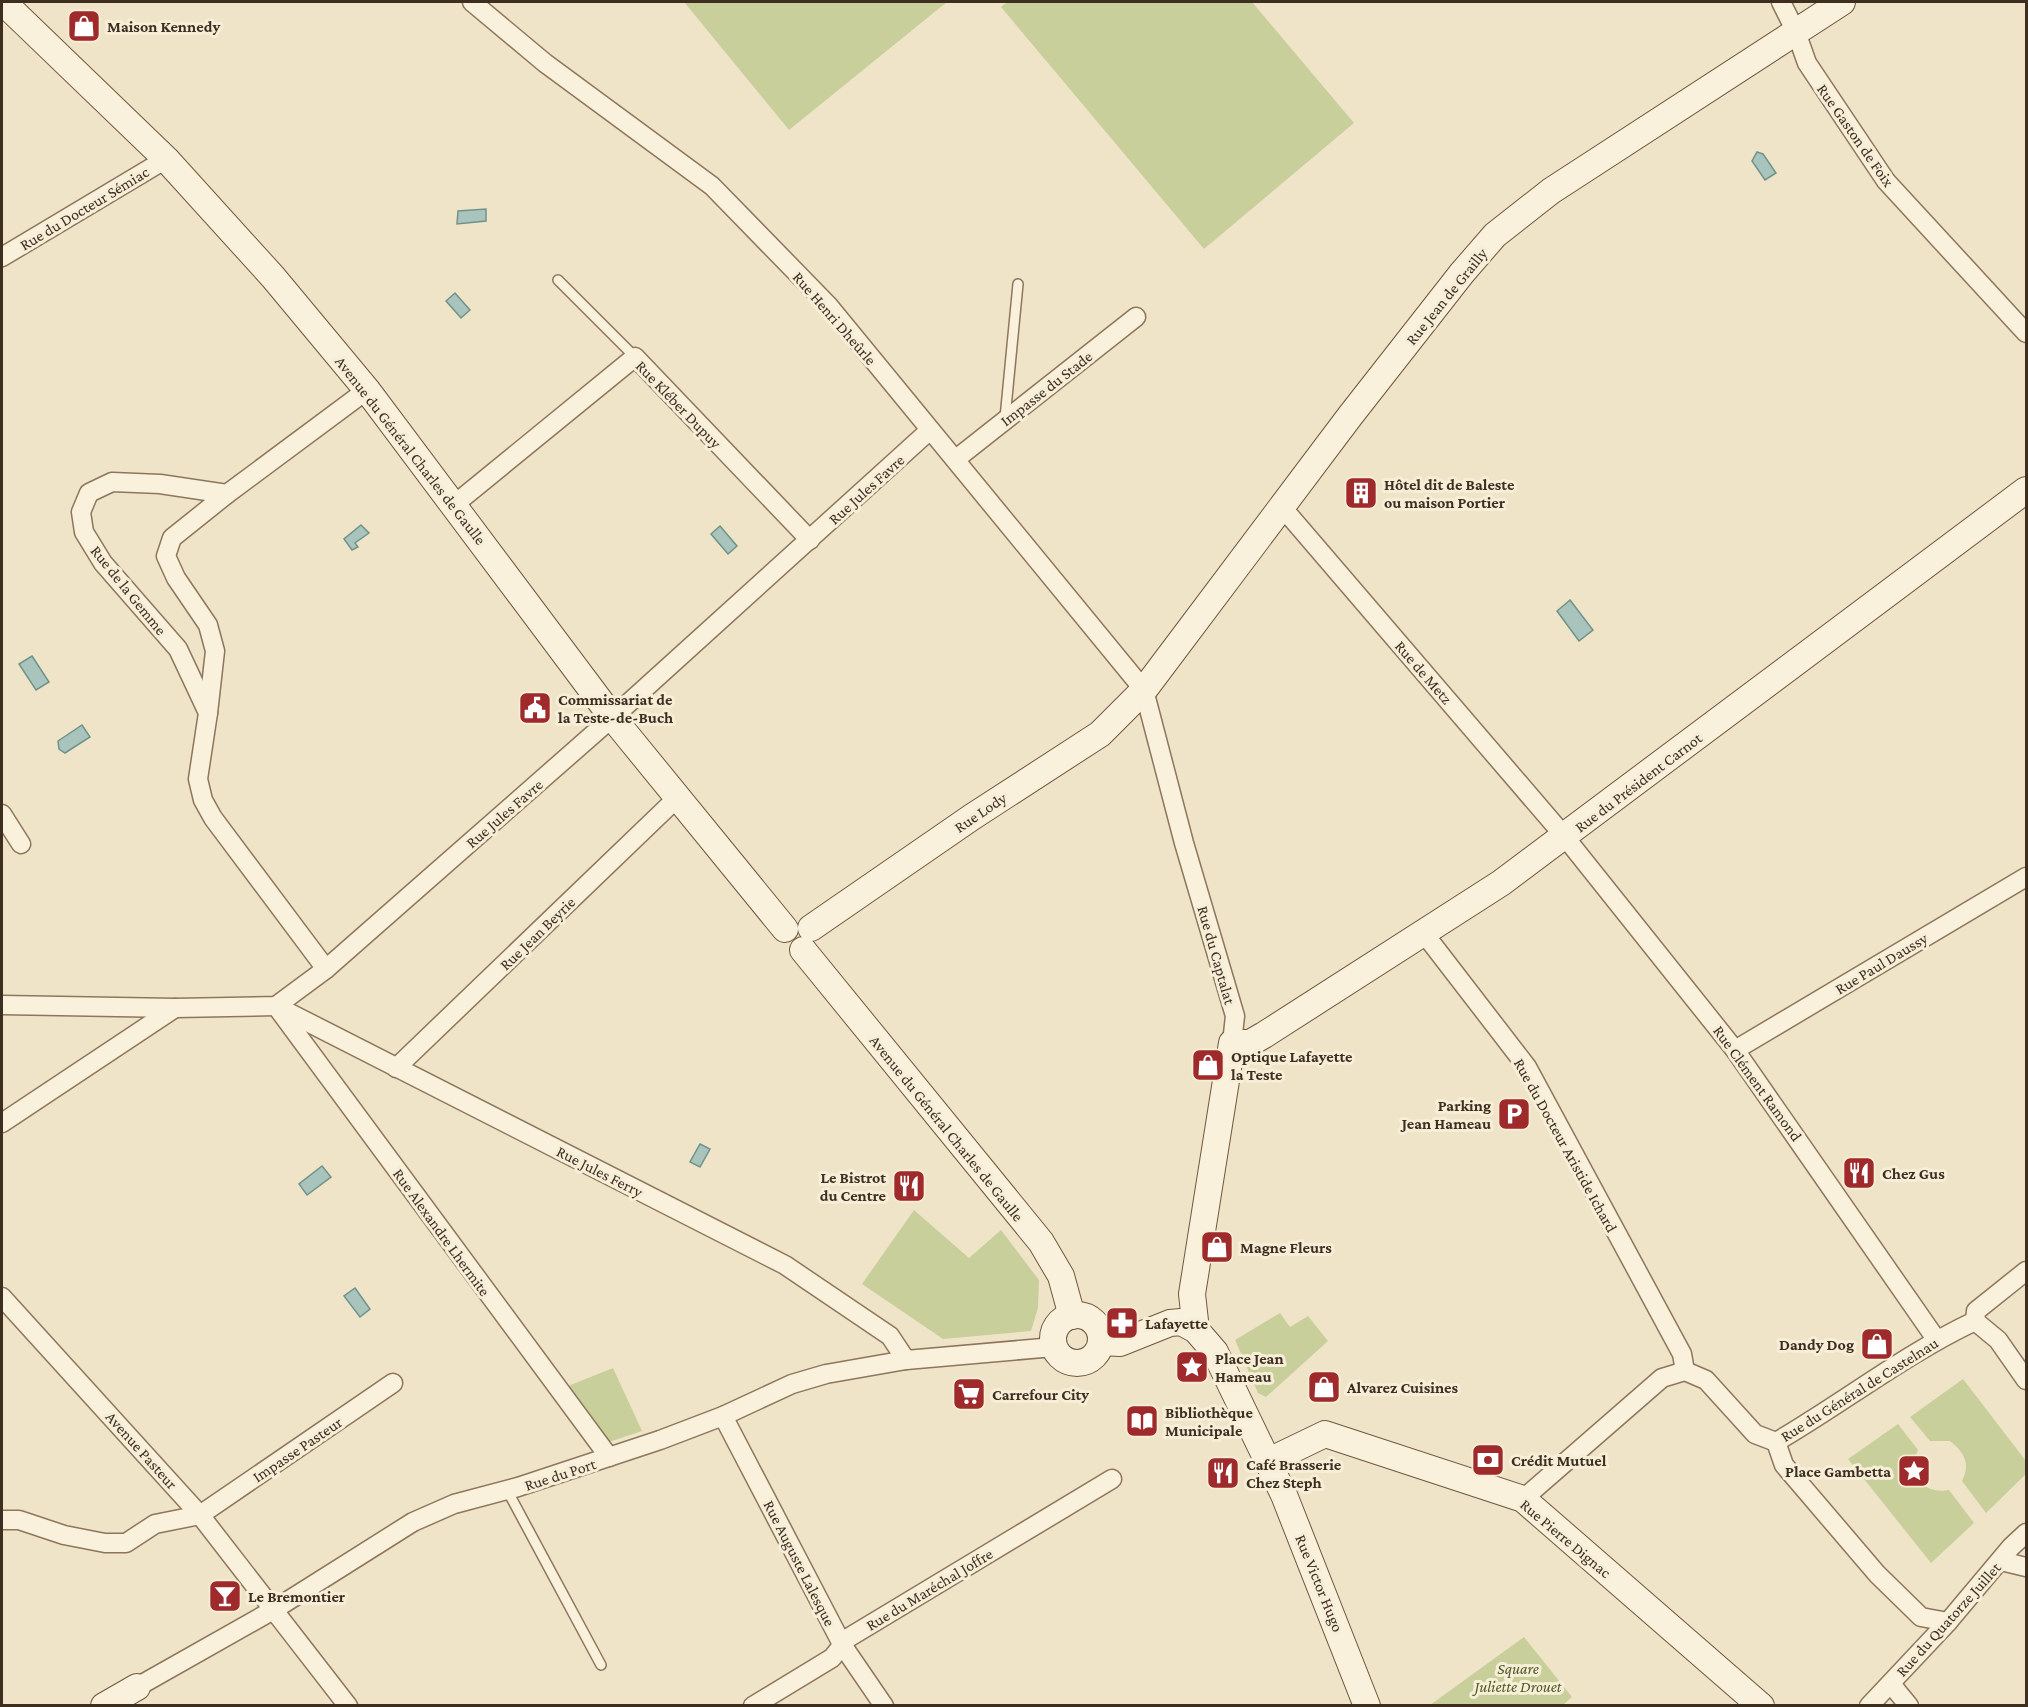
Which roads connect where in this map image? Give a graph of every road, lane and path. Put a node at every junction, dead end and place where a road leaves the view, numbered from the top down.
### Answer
1 (472, 2) edge
2 (1780, 2) edge
3 (1842, 2) edge
4 (7, 13) edge
5 (1796, 32) junction
6 (166, 159) junction
7 (2, 257) edge
8 (558, 280) dead end
9 (1018, 284) dead end
10 (1136, 317) dead end
11 (2026, 333) edge
12 (635, 357) junction
13 (367, 390) junction
14 (1005, 420) junction
15 (930, 430) junction
16 (956, 459) junction
17 (2026, 490) edge
18 (227, 494) junction
19 (455, 504) junction
20 (1282, 507) junction
21 (810, 540) junction
22 (1144, 690) junction
23 (208, 713) junction
24 (612, 717) junction
25 (677, 798) junction
26 (2, 814) edge
27 (1565, 837) junction
28 (21, 844) dead end
29 (2026, 876) edge
30 (1423, 932) junction
31 (807, 939) junction
32 (326, 969) junction
33 (2, 1005) edge
34 (276, 1006) junction
35 (175, 1008) junction
36 (1232, 1043) junction
37 (1736, 1050) junction
38 (396, 1068) junction
39 (2, 1123) edge
40 (2026, 1271) edge
41 (2, 1297) edge
42 (1072, 1316) junction
43 (1975, 1321) junction
44 (1196, 1330) junction
45 (1936, 1340) junction
46 (1054, 1347) junction
47 (1095, 1351) junction
48 (906, 1360) junction
49 (1685, 1371) junction
50 (2026, 1380) edge
51 (393, 1383) dead end
52 (723, 1416) junction
53 (1776, 1442) junction
54 (609, 1457) junction
55 (1269, 1461) junction
56 (1112, 1479) dead end
57 (507, 1490) junction
58 (1523, 1499) junction
59 (201, 1515) junction
60 (2, 1520) edge
61 (2026, 1533) edge
62 (2001, 1561) junction
63 (2026, 1567) edge
64 (275, 1609) junction
65 (1948, 1622) junction
66 (843, 1646) junction
67 (601, 1665) dead end
68 (1891, 1684) junction
69 (137, 1688) joint
70 (104, 1706) edge
71 (348, 1706) edge
72 (753, 1706) edge
73 (884, 1706) edge
74 (1367, 1706) edge
75 (1761, 1706) edge
76 (1869, 1706) edge
77 (1909, 1706) edge

1 - 15 street, Rue Henri Dheûrle
2 - 5 street, Rue Gaston de Foix
3 - 5 street, Rue Jean de Grailly
4 - 6 street, Avenue du Général Charles de Gaulle
5 - 11 street, Rue Gaston de Foix
5 - 20 street, Rue Jean de Grailly
6 - 7 street, Rue du Docteur Sémiac
6 - 13 street, Avenue du Général Charles de Gaulle
8 - 12 lane
9 - 14 lane
10 - 14 street, Impasse du Stade
12 - 19 street, Rue Kléber Dupuy
12 - 21 street, Rue Kléber Dupuy
13 - 18 street
13 - 19 street, Avenue du Général Charles de Gaulle
14 - 16 street, Impasse du Stade
15 - 16 street, Rue Henri Dheûrle
15 - 21 street, Rue Jules Favre
16 - 22 street, Rue Henri Dheûrle
17 - 27 street, Rue du Président Carnot
18 - 23 street
18 - 23 street, Rue de la Gemme
19 - 24 street, Avenue du Général Charles de Gaulle
20 - 22 street, Rue Jean de Grailly
20 - 27 street, Rue de Metz
21 - 24 street, Rue Jules Favre
22 - 31 street, Rue Lody
22 - 36 street, Rue du Captalat
23 - 32 street
24 - 25 street, Avenue du Général Charles de Gaulle
24 - 32 street, Rue Jules Favre
25 - 31 street, Avenue du Général Charles de Gaulle
25 - 38 street, Rue Jean Beyrie
26 - 28 street
27 - 30 street, Rue du Président Carnot
27 - 37 street, Rue Clément Ramond
29 - 37 street, Rue Paul Daussy
30 - 36 street, Rue du Président Carnot
30 - 49 street, Rue du Docteur Aristide Ichard
31 - 42 street, Avenue du Général Charles de Gaulle
32 - 34 street, Rue Jules Favre
33 - 35 street
34 - 35 street
34 - 38 street, Rue Jules Ferry
34 - 54 street, Rue Alexandre Lhermite
35 - 39 street
36 - 44 street, Rue du Captalat
37 - 45 street, Rue Clément Ramond
38 - 48 street, Rue Jules Ferry
40 - 43 street, Rue du Général de Castelnau
41 - 59 street, Avenue Pasteur
42 - 46 street
42 - 47 street
43 - 45 street, Rue du Général de Castelnau
43 - 50 street
44 - 47 street
44 - 55 street
45 - 53 street, Rue du Général de Castelnau
46 - 47 street
46 - 48 street, Rue du Port
48 - 52 street, Rue du Port
49 - 53 street, Rue du Général de Castelnau
49 - 58 street
51 - 59 street, Impasse Pasteur
52 - 54 street, Rue du Port
52 - 66 street, Rue Auguste Lalesque
53 - 65 street
54 - 57 street, Rue du Port
55 - 58 street, Rue Pierre Dignac
55 - 74 street, Rue Victor Hugo
56 - 66 street, Rue du Maréchal Joffre
57 - 64 street, Rue du Port
57 - 67 lane
58 - 75 street, Rue Pierre Dignac
59 - 60 street
59 - 64 street, Avenue Pasteur
61 - 62 street, Rue du Quatorze Juillet
62 - 63 street
62 - 65 street, Rue du Quatorze Juillet
64 - 69 street, Rue du Port
64 - 71 street, Avenue Pasteur
65 - 68 street, Rue du Quatorze Juillet
66 - 72 street, Rue du Maréchal Joffre
66 - 73 street, Rue Auguste Lalesque
68 - 76 street, Rue du Quatorze Juillet
68 - 77 street
69 - 70 street, Rue du Port

